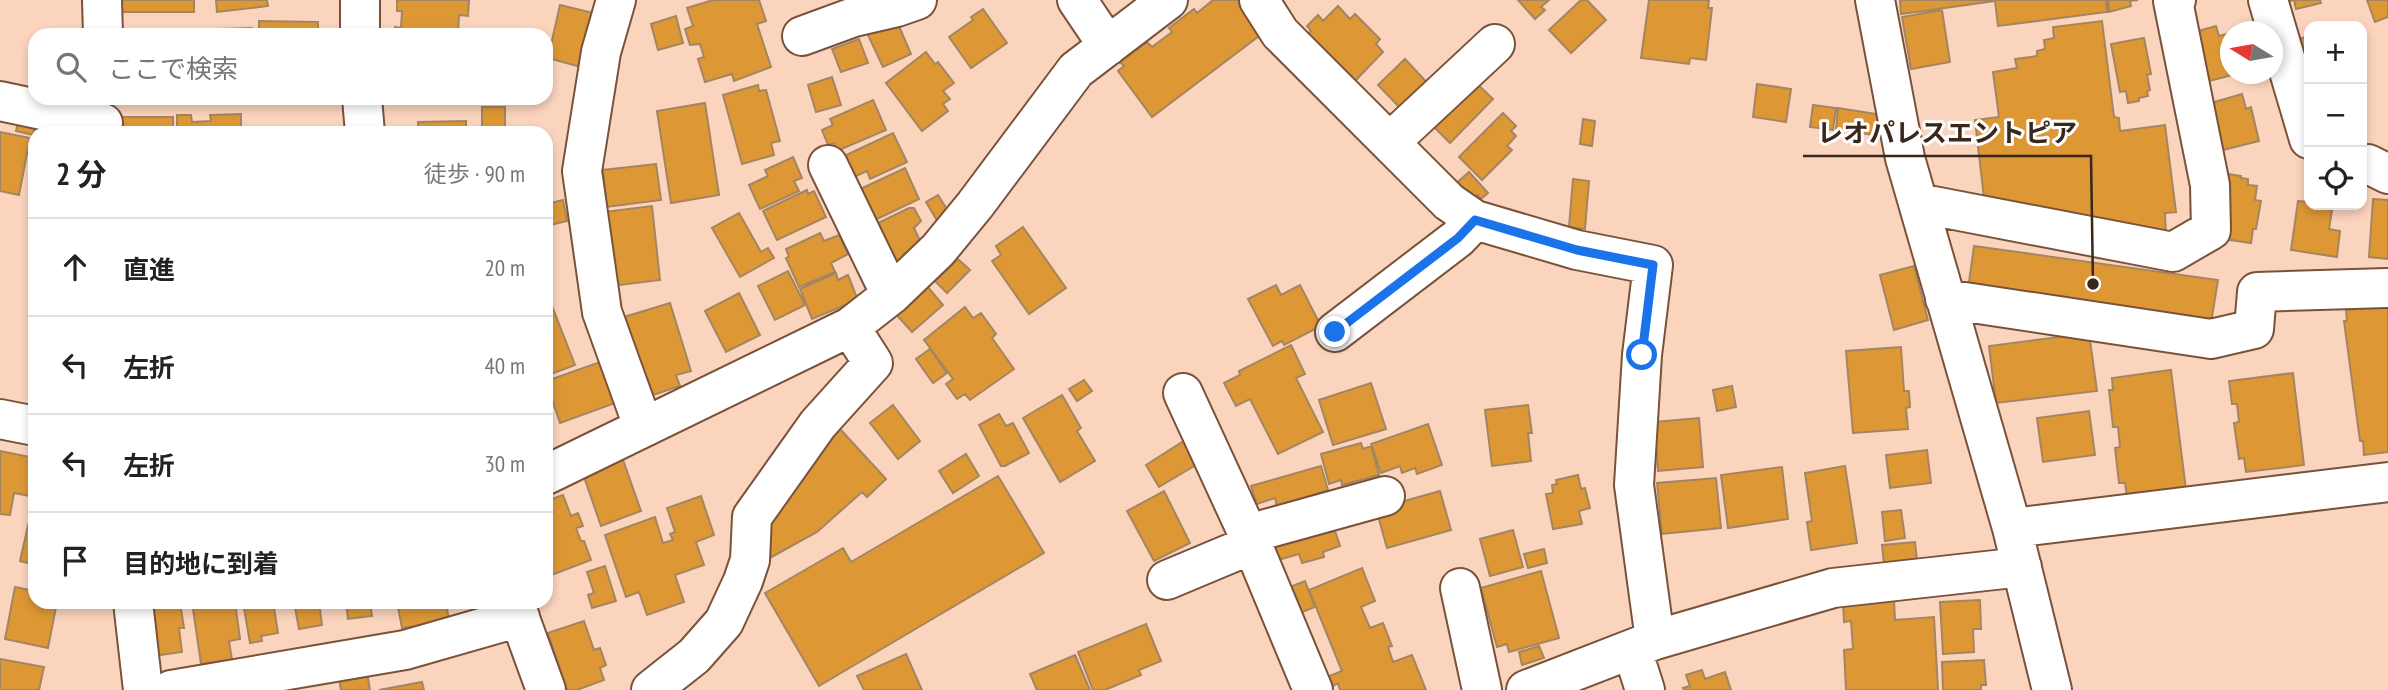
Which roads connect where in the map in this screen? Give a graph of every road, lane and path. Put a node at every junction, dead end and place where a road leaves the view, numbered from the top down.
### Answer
1 (102, 0) edge
2 (360, 0) edge
3 (616, 0) edge
4 (917, 0) edge
5 (1077, 0) edge
6 (1168, 0) edge
7 (1259, 0) edge
8 (1875, 0) edge
9 (2176, 0) edge
10 (2268, 0) edge
11 (103, 28) edge
12 (360, 28) edge
13 (802, 36) dead end
14 (1495, 44) dead end
15 (1108, 46) junction
16 (0, 101) edge
17 (363, 105) edge
18 (103, 118) edge
19 (2304, 122) edge
20 (364, 126) edge
21 (1390, 142) junction
22 (2367, 164) edge
23 (828, 165) dead end
24 (2388, 174) edge
25 (1917, 203) junction
26 (1475, 220) junction
27 (2387, 288) edge
28 (891, 295) junction
29 (1945, 299) junction
30 (850, 327) junction
31 (1335, 332) dead end
32 (1183, 393) dead end
33 (0, 419) edge
34 (28, 425) edge
35 (643, 426) junction
36 (553, 471) edge
37 (2388, 482) edge
38 (1385, 496) dead end
39 (2012, 528) junction
40 (1250, 539) junction
41 (2022, 567) junction
42 (1167, 580) dead end
43 (1460, 588) dead end
44 (134, 609) edge
45 (517, 610) edge
46 (1644, 644) junction
47 (143, 690) edge
48 (171, 690) edge
49 (546, 690) edge
50 (651, 690) edge
51 (1313, 690) edge
52 (1482, 690) edge
53 (1526, 690) edge
54 (1646, 690) edge
55 (2052, 690) edge

1 - 11 street
2 - 12 street
3 - 35 street
4 - 13 street
5 - 15 street
6 - 15 street
7 - 21 street
8 - 25 street
9 - 25 street
10 - 19 street
14 - 21 street
15 - 28 street
16 - 18 street
17 - 20 street
21 - 26 street
22 - 24 street
23 - 28 street
25 - 29 street
26 - 31 street
26 - 46 street
27 - 29 street
28 - 30 street
29 - 39 street
30 - 35 street
30 - 50 street
32 - 40 street
33 - 34 street
35 - 36 street
37 - 39 street
38 - 40 street
39 - 41 street
40 - 42 street
40 - 51 street
41 - 46 street
41 - 55 street
43 - 52 street
44 - 47 street
45 - 48 street
45 - 49 street
46 - 53 street
46 - 54 street

